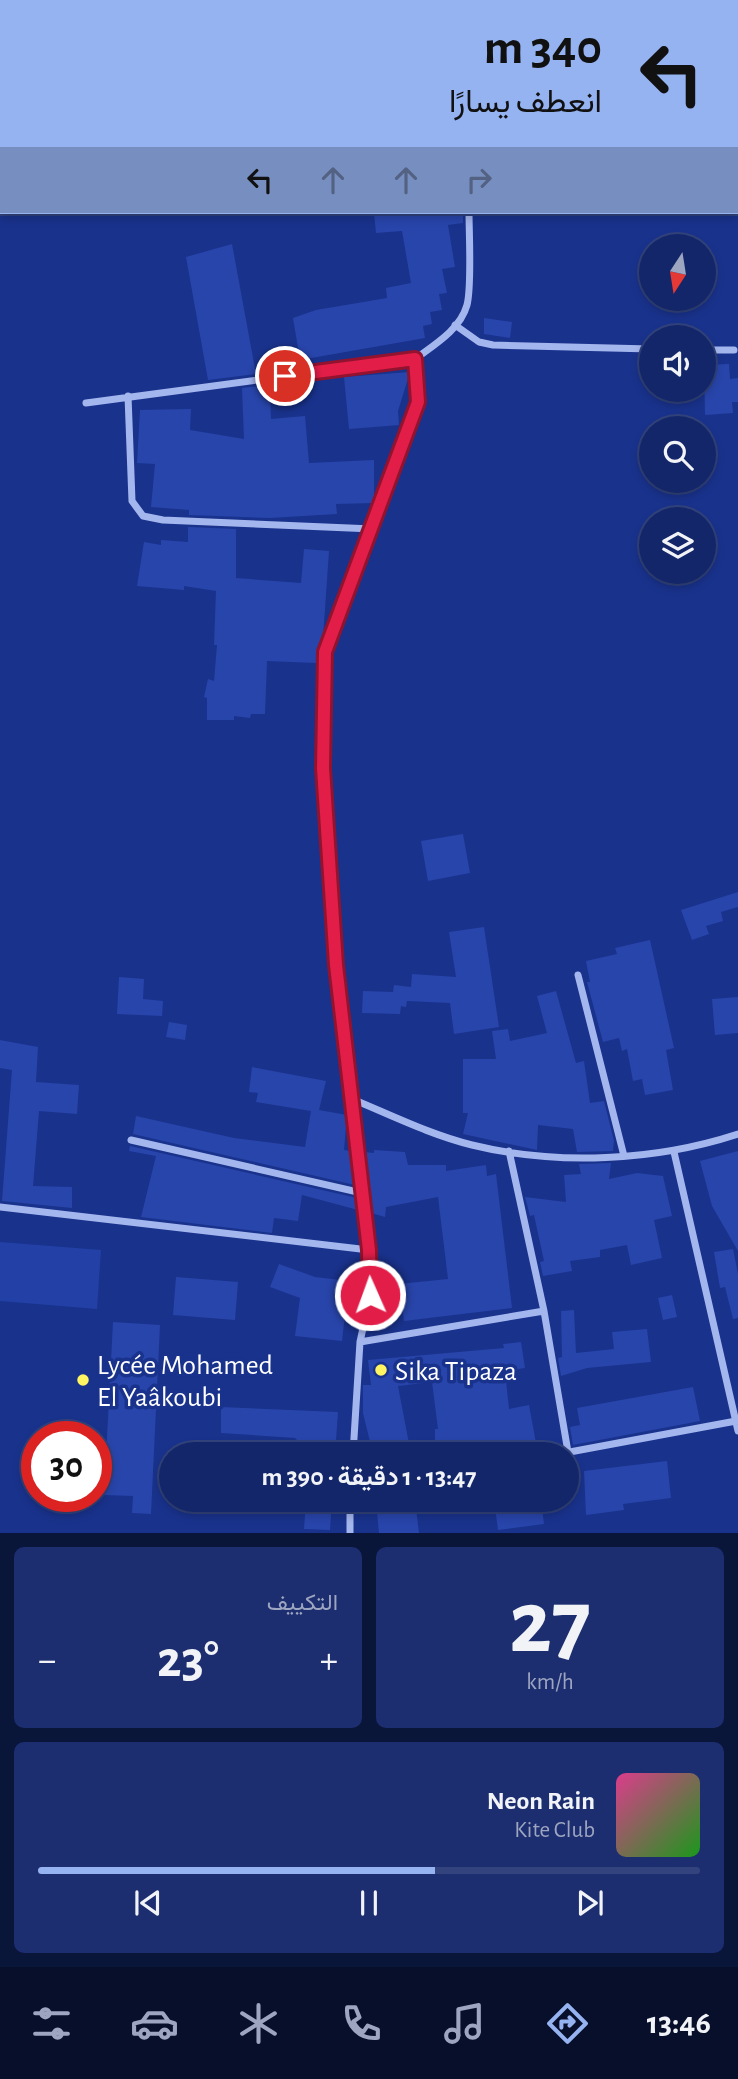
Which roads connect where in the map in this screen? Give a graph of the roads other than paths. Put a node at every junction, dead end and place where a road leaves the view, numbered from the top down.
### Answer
1 (470, 214) edge
2 (455, 325) junction
3 (639, 349) edge
4 (716, 350) edge
5 (734, 350) dead end
6 (415, 359) junction
7 (128, 397) junction
8 (86, 403) dead end
9 (373, 528) junction
10 (578, 975) dead end
11 (352, 1099) junction
12 (738, 1135) edge
13 (131, 1140) dead end
14 (509, 1151) junction
15 (674, 1152) junction
16 (624, 1156) junction
17 (362, 1193) junction
18 (0, 1208) edge
19 (369, 1250) junction
20 (544, 1311) junction
21 (360, 1342) junction
22 (736, 1421) junction
23 (738, 1431) edge
24 (354, 1442) edge
25 (566, 1442) edge
26 (579, 1450) edge
27 (350, 1512) edge
28 (350, 1533) edge

1 - 2 street
2 - 3 street
2 - 6 street
4 - 5 street
6 - 7 street
6 - 9 street
7 - 8 street
7 - 9 street
9 - 11 street
10 - 16 street
11 - 14 street
11 - 17 street
12 - 15 street
13 - 17 street
14 - 16 street
14 - 20 street
15 - 16 street
15 - 22 street
17 - 19 street
18 - 19 street
19 - 21 street
20 - 21 street
20 - 25 street
21 - 24 street
22 - 23 street
22 - 26 street
27 - 28 street

